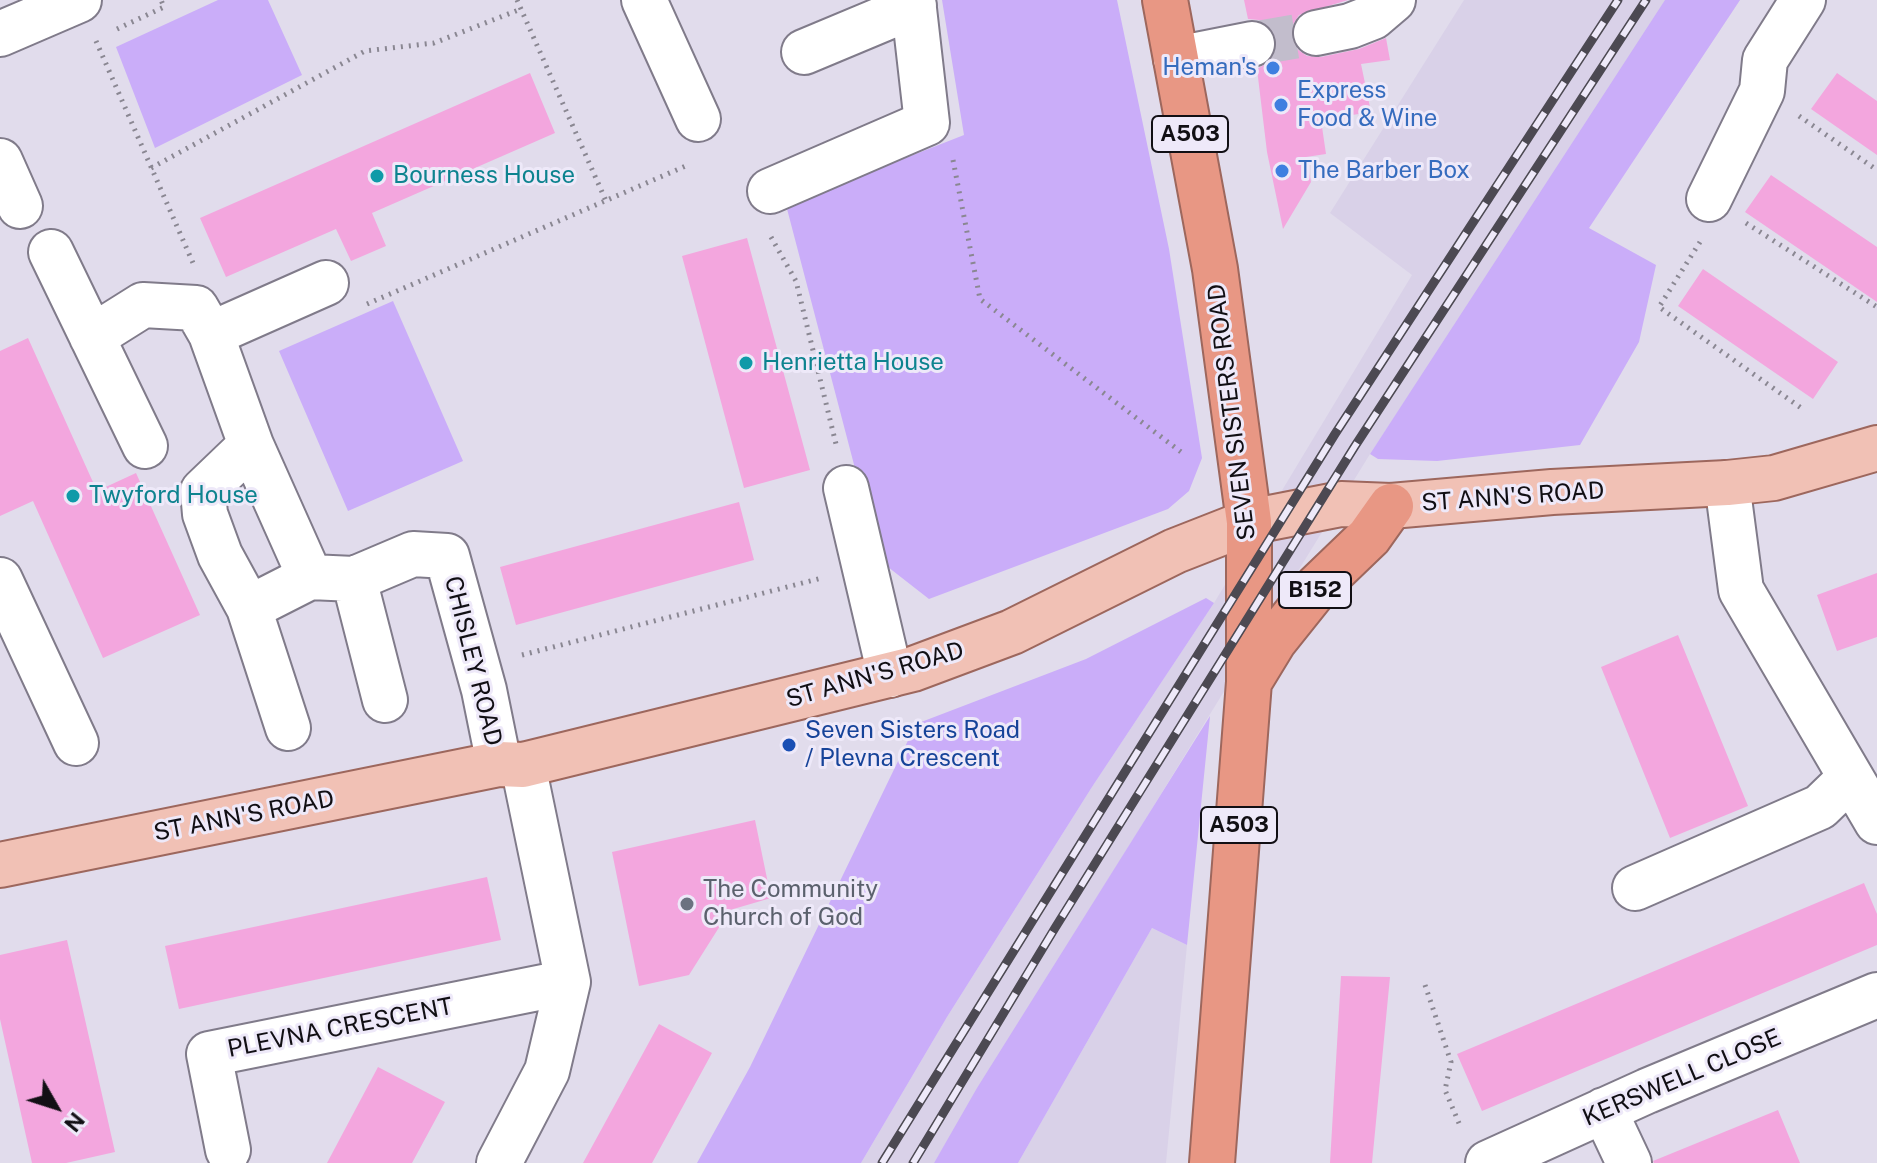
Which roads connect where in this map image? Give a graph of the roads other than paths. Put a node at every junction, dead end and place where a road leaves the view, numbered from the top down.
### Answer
1 (79, 0) edge
2 (644, 0) edge
3 (1165, 0) edge
4 (1393, 0) edge
5 (1803, 0) edge
6 (913, 3) edge
7 (1316, 33) tunnel mouth
8 (0, 34) edge
9 (1252, 44) tunnel mouth
10 (804, 52) dead end
11 (1176, 59) junction
12 (699, 140) road end
13 (0, 161) edge
14 (1715, 203) road end
15 (20, 206) dead end
16 (767, 208) road end
17 (51, 252) dead end
18 (342, 295) road end
19 (92, 337) junction
20 (214, 344) junction
21 (251, 445) junction
22 (145, 446) dead end
23 (1877, 448) edge
24 (1727, 483) junction
25 (846, 488) road end
26 (1391, 506) junction
27 (1249, 522) junction
28 (310, 577) junction
29 (354, 579) junction
30 (0, 580) edge
31 (249, 608) junction
32 (890, 675) junction
33 (1249, 682) junction
34 (385, 700) dead end
35 (288, 728) dead end
36 (76, 743) dead end
37 (511, 765) junction
38 (1850, 778) junction
39 (1877, 822) edge
40 (0, 865) edge
41 (1635, 888) dead end
42 (568, 982) junction
43 (1877, 995) edge
44 (1604, 1110) junction
45 (1476, 1148) edge
46 (228, 1150) dead end
47 (499, 1163) edge
48 (1212, 1163) edge
49 (1629, 1163) edge

1 - 8 street
2 - 12 street
3 - 11 highway, SEVEN SISTERS ROAD / A503
4 - 7 street
5 - 14 street
6 - 10 street
6 - 16 street
9 - 11 street
11 - 27 highway, SEVEN SISTERS ROAD / A503
13 - 15 street
17 - 19 street
18 - 20 street
19 - 20 street
19 - 22 street
20 - 21 street
21 - 28 street
21 - 31 street
23 - 24 main road, ST ANN'S ROAD
24 - 26 main road, ST ANN'S ROAD
24 - 38 street
25 - 32 street
26 - 27 main road, ST ANN'S ROAD
26 - 33 highway, B152
27 - 32 main road, ST ANN'S ROAD
27 - 33 highway, SEVEN SISTERS ROAD / A503
28 - 29 street, CHISLEY ROAD
28 - 31 street
29 - 34 street
29 - 37 street, CHISLEY ROAD
30 - 36 street
31 - 35 street
32 - 37 main road, ST ANN'S ROAD
33 - 48 highway, SEVEN SISTERS ROAD / A503
37 - 40 main road, ST ANN'S ROAD
37 - 42 street
38 - 39 street
38 - 41 street
42 - 46 street, PLEVNA CRESCENT
42 - 47 street
43 - 44 street, KERSWELL CLOSE
44 - 45 street, KERSWELL CLOSE
44 - 49 street

